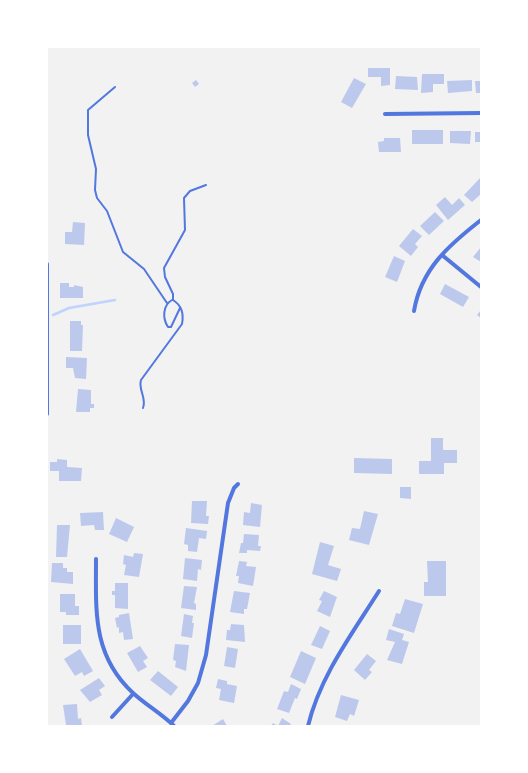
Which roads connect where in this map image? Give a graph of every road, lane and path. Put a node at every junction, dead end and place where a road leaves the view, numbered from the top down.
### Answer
1 (115, 87) dead end
2 (481, 113) edge
3 (385, 114) dead end
4 (206, 184) dead end
5 (481, 220) edge
6 (442, 255) junction
7 (47, 264) edge
8 (481, 287) edge
9 (173, 300) junction
10 (167, 303) junction
11 (180, 308) junction
12 (414, 311) dead end
13 (143, 408) dead end
14 (47, 414) edge
15 (238, 484) dead end
16 (96, 559) dead end
17 (379, 591) dead end
18 (133, 694) junction
19 (112, 717) dead end
20 (173, 724) edge
21 (308, 726) edge

1 - 10 lane
2 - 3 street
4 - 9 lane
5 - 6 street
6 - 8 street
6 - 12 street
7 - 14 street
9 - 10 lane
9 - 11 lane
10 - 11 lane
11 - 13 lane
15 - 20 street
16 - 18 street
17 - 21 street
18 - 19 street
18 - 20 street

